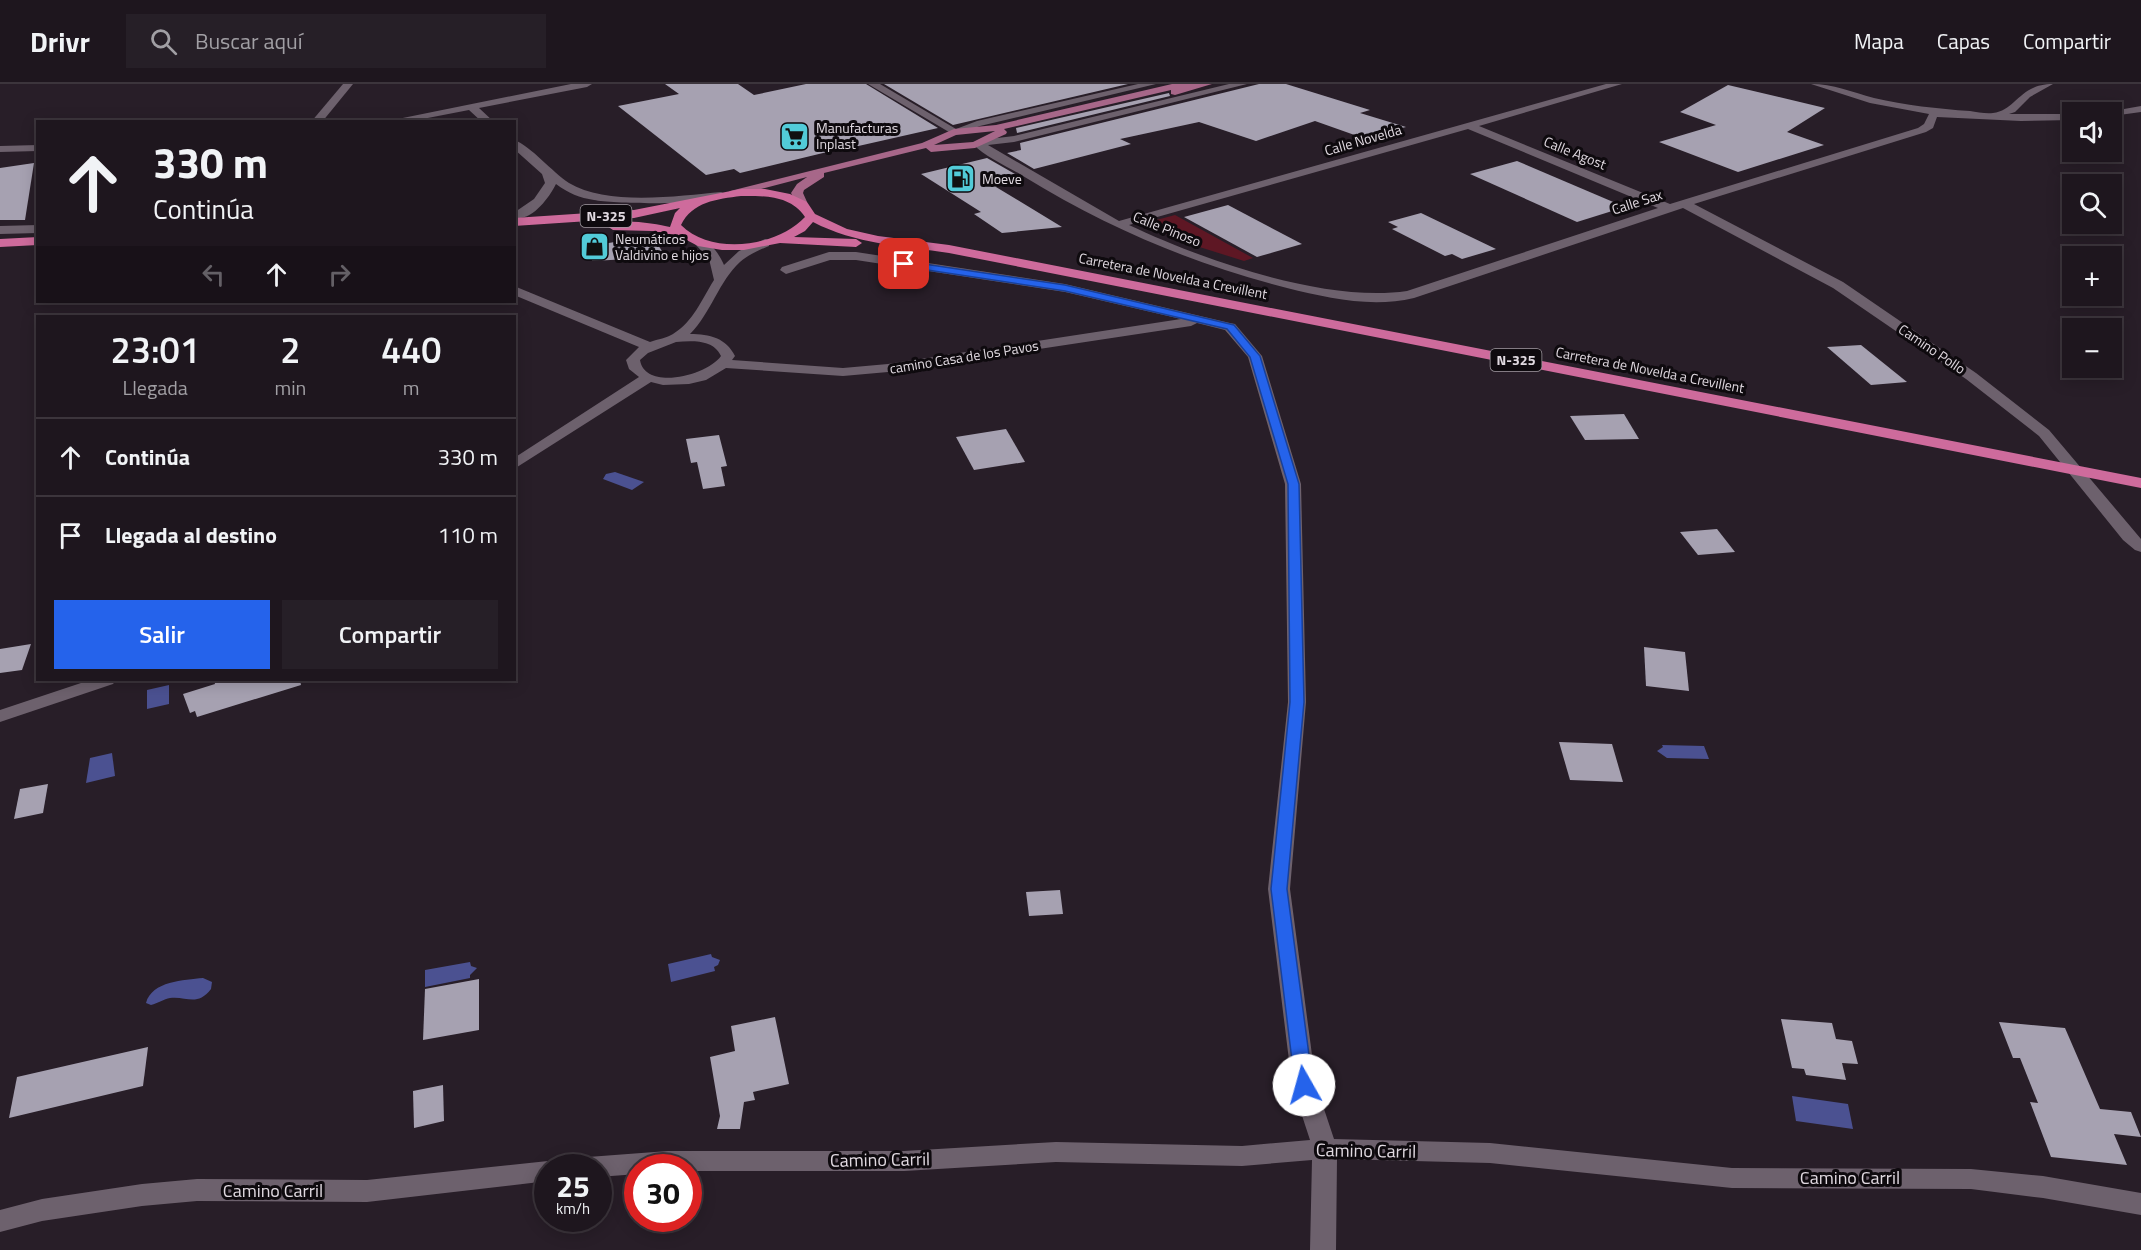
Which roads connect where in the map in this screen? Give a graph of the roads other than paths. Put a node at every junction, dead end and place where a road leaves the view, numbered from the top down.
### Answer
1 (348, 84) edge
2 (587, 84) edge
3 (873, 84) edge
4 (1151, 84) edge
5 (1185, 84) edge
6 (1207, 84) edge
7 (1242, 84) edge
8 (1617, 84) edge
9 (1815, 84) edge
10 (2048, 84) edge
11 (471, 106) junction
12 (2141, 109) edge
13 (2122, 112) edge
14 (1946, 113) junction
15 (1988, 116) junction
16 (2062, 117) edge
17 (318, 120) edge
18 (398, 120) edge
19 (487, 120) edge
20 (1469, 126) junction
21 (1922, 130) junction
22 (973, 131) junction
23 (953, 134) junction
24 (982, 142) junction
25 (516, 145) edge
26 (957, 146) junction
27 (36, 148) edge
28 (0, 149) edge
29 (546, 170) junction
30 (728, 194) junction
31 (697, 201) junction
32 (801, 202) junction
33 (1683, 203) junction
34 (1669, 207) junction
35 (811, 217) junction
36 (517, 218) edge
37 (1118, 225) junction
38 (36, 229) edge
39 (0, 230) edge
40 (516, 232) edge
41 (680, 233) junction
42 (779, 239) junction
43 (36, 242) edge
44 (0, 243) edge
45 (701, 243) junction
46 (765, 243) junction
47 (36, 254) edge
48 (0, 256) edge
49 (1006, 261) junction
50 (786, 270) dead end
51 (720, 280) junction
52 (516, 291) edge
53 (1362, 300) joint
54 (700, 317) junction
55 (1202, 320) junction
56 (676, 339) junction
57 (706, 339) junction
58 (648, 346) junction
59 (725, 364) junction
60 (649, 377) junction
61 (516, 464) edge
62 (2141, 483) edge
63 (2141, 547) edge
64 (104, 681) edge
65 (0, 716) edge
66 (1325, 1149) junction
67 (612, 1165) edge
68 (534, 1173) edge
69 (2141, 1204) edge
70 (0, 1221) edge
71 (1323, 1250) edge

1 - 17 street
2 - 11 street
3 - 23 street
4 - 23 street
5 - 22 main road
6 - 24 main road
7 - 24 street
8 - 20 street, Calle Novelda
9 - 14 street
9 - 21 street
10 - 15 street
11 - 18 street
11 - 19 street
12 - 13 street
14 - 15 street
14 - 21 street
15 - 16 street
20 - 34 street, Calle Agost
20 - 37 street, Calle Novelda
21 - 33 street, Calle Sax
22 - 23 main road
22 - 24 main road
23 - 26 main road
23 - 30 main road
24 - 26 main road
24 - 37 street, Calle Pinoso
25 - 29 street
26 - 32 main road
27 - 28 street
29 - 30 street
29 - 36 street
30 - 31 highway, N-325
30 - 32 highway, N-325
31 - 36 highway, N-325
31 - 41 highway, N-325
32 - 35 highway
33 - 34 street, Calle Sax
33 - 63 street, Camino Pollo
34 - 53 street, Calle Sax
35 - 42 highway, N-325
35 - 49 highway, N-325
37 - 53 street, Calle Pinoso
38 - 39 street
40 - 41 highway, N-325
41 - 45 highway, N-325
42 - 46 highway, N-325
42 - 49 highway, N-325
43 - 44 highway
45 - 46 highway, N-325
45 - 51 street
46 - 51 street
47 - 48 highway
49 - 62 highway, Carretera de Novelda a Crevillent / N-325
50 - 55 street
51 - 54 street
52 - 58 street
54 - 56 street
54 - 57 street
55 - 59 street, camino Casa de los Pavos
55 - 66 street
56 - 57 street
56 - 58 street
57 - 59 street
58 - 60 street
59 - 60 street
60 - 61 street
64 - 65 street
66 - 67 street, Camino Carril
66 - 69 street, Camino Carril
66 - 71 street
68 - 70 street, Camino Carril

